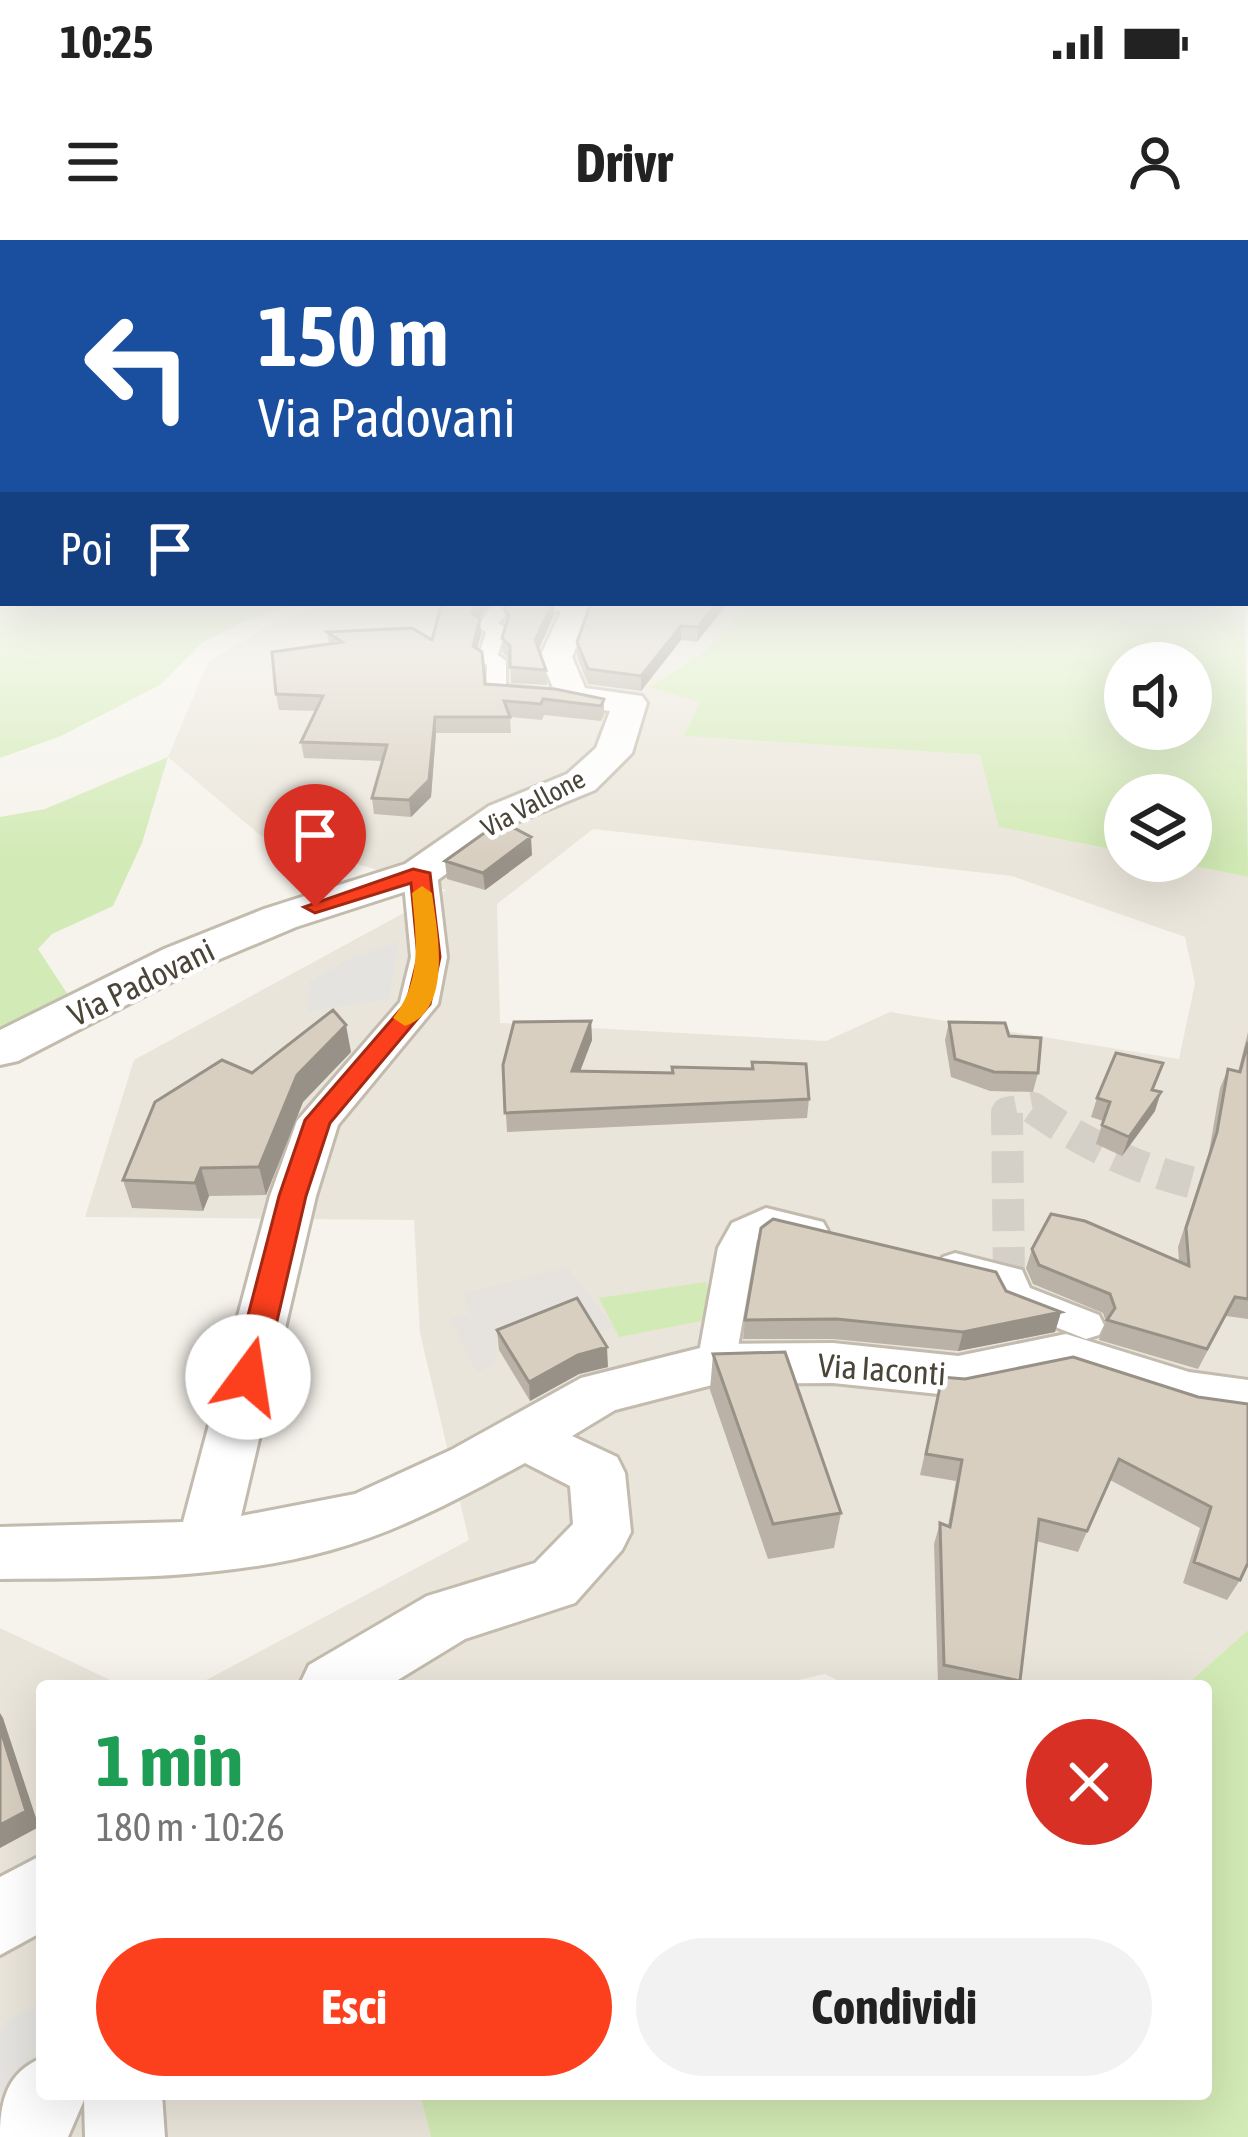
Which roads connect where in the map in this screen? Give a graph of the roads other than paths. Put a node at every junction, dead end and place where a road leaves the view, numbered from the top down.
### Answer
1 (496, 682) edge
2 (566, 682) edge
3 (572, 697) junction
4 (420, 873) junction
5 (0, 1049) edge
6 (854, 1242) edge
7 (920, 1258) edge
8 (1086, 1325) dead end
9 (716, 1364) junction
10 (1248, 1401) edge
11 (524, 1438) junction
12 (206, 1544) junction
13 (0, 1553) edge
14 (341, 1680) edge
15 (36, 1894) edge
16 (0, 1918) edge
17 (45, 2100) edge
18 (124, 2100) edge
19 (25, 2137) edge
20 (124, 2137) edge

1 - 3 street, Via Vallone
2 - 3 street, Via Vallone
3 - 4 street, Via Vallone
4 - 5 street, Via Padovani
4 - 12 street
6 - 9 street
7 - 8 street
9 - 10 street, Via Iaconti
9 - 11 street, Via Iaconti
11 - 12 street, Via Iaconti
11 - 14 street
12 - 13 street, Via Iaconti
15 - 16 street
17 - 19 street
18 - 20 street

